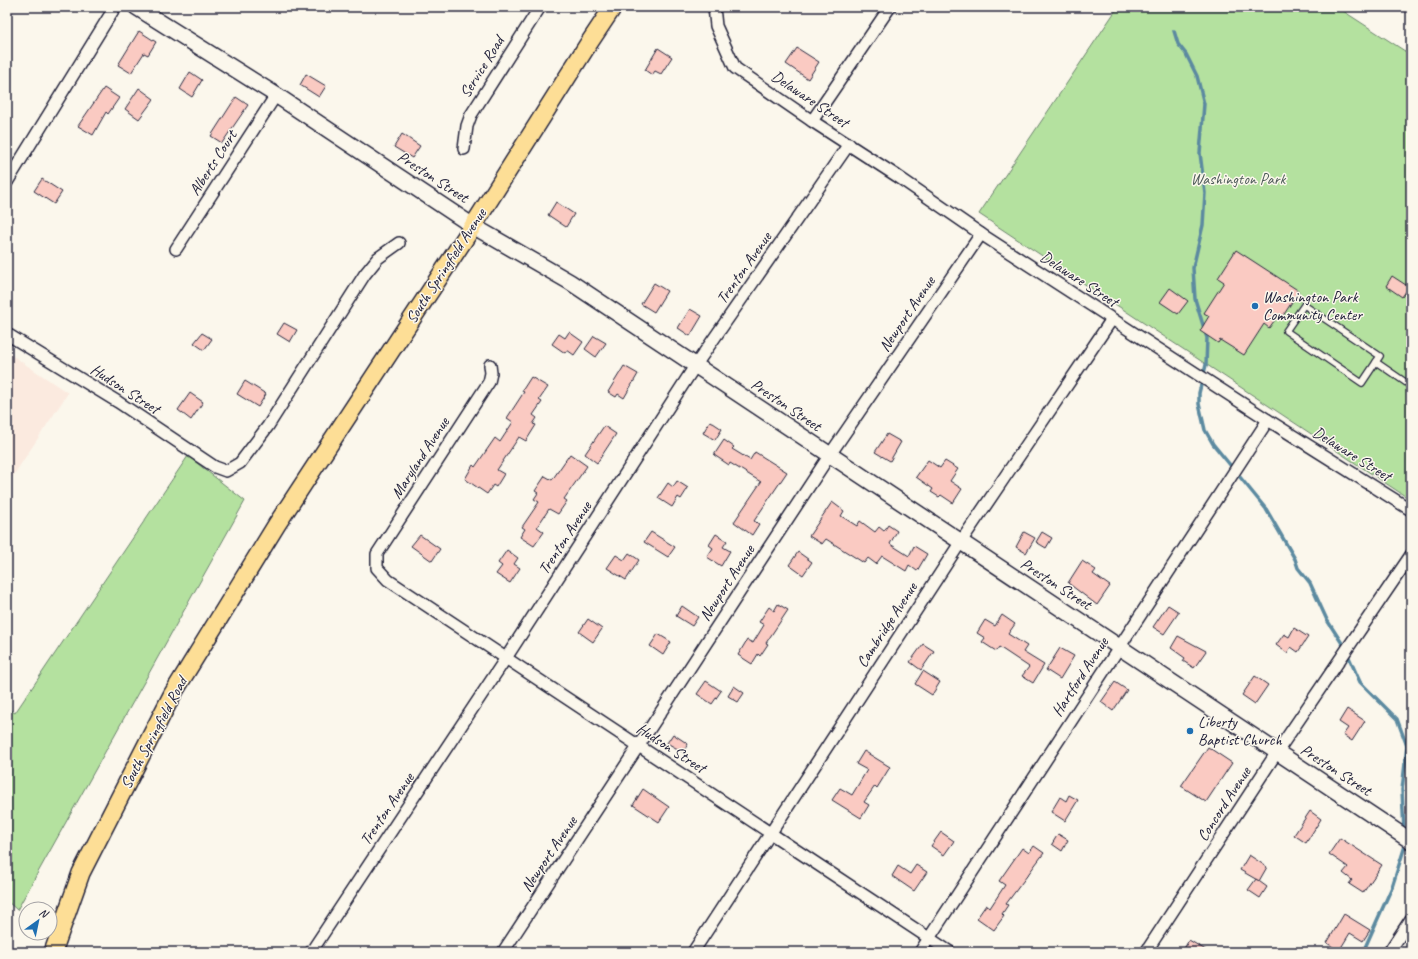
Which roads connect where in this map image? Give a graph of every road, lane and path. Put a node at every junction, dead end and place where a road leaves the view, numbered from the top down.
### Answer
1 (115, 7) edge
2 (136, 7) edge
3 (540, 7) edge
4 (613, 7) edge
5 (714, 7) edge
6 (890, 7) edge
7 (276, 95) junction
8 (812, 121) junction
9 (849, 144) junction
10 (464, 149) dead end
11 (7, 182) edge
12 (473, 226) junction
13 (981, 234) junction
14 (399, 243) dead end
15 (176, 249) dead end
16 (1112, 319) junction
17 (7, 334) edge
18 (1376, 362) junction
19 (490, 365) dead end
20 (696, 366) junction
21 (1411, 386) edge
22 (1268, 420) junction
23 (829, 456) junction
24 (1411, 510) edge
25 (276, 524) joint
26 (960, 542) junction
27 (1411, 555) edge
28 (377, 568) joint
29 (1119, 647) junction
30 (506, 658) junction
31 (639, 746) junction
32 (1277, 752) junction
33 (771, 833) junction
34 (1411, 840) edge
35 (1411, 919) edge
36 (929, 938) junction
37 (53, 952) edge
38 (311, 952) edge
39 (503, 952) edge
40 (693, 952) edge
41 (920, 952) edge
42 (950, 952) edge
43 (1146, 952) edge
44 (1389, 952) edge

1 - 11 street
2 - 7 street, Preston Street
3 - 10 street, Service Road
4 - 12 main road, South Springfield Avenue
5 - 8 street, Delaware Street
6 - 8 street
7 - 12 street, Preston Street
7 - 15 street, Alberts Court
8 - 9 street, Delaware Street
9 - 13 street, Delaware Street
9 - 20 street, Trenton Avenue
12 - 20 street, Preston Street
12 - 25 main road, South Springfield Avenue
13 - 16 street, Delaware Street
13 - 23 street, Newport Avenue
14 - 17 street, Hudson Street
16 - 22 street, Delaware Street
16 - 26 street, Cambridge Avenue
18 - 18 lane
18 - 21 lane
19 - 28 street, Maryland Avenue
20 - 23 street, Preston Street
20 - 30 street, Trenton Avenue
22 - 24 street, Delaware Street
22 - 29 street, Hartford Avenue
23 - 26 street, Preston Street
23 - 31 street, Newport Avenue
25 - 37 main road, South Springfield Road
26 - 29 street, Preston Street
26 - 33 street, Cambridge Avenue
27 - 32 street, Concord Avenue
28 - 30 street, Hudson Street
29 - 32 street, Preston Street
29 - 36 street, Hartford Avenue
30 - 31 street, Hudson Street
30 - 38 street, Trenton Avenue
31 - 33 street, Hudson Street
31 - 39 street, Newport Avenue
32 - 34 street, Preston Street
32 - 43 street, Concord Avenue
33 - 36 street, Hudson Street
33 - 40 street, Cambridge Avenue
35 - 44 street
36 - 41 street, Hartford Avenue
36 - 42 street, Hudson Street

